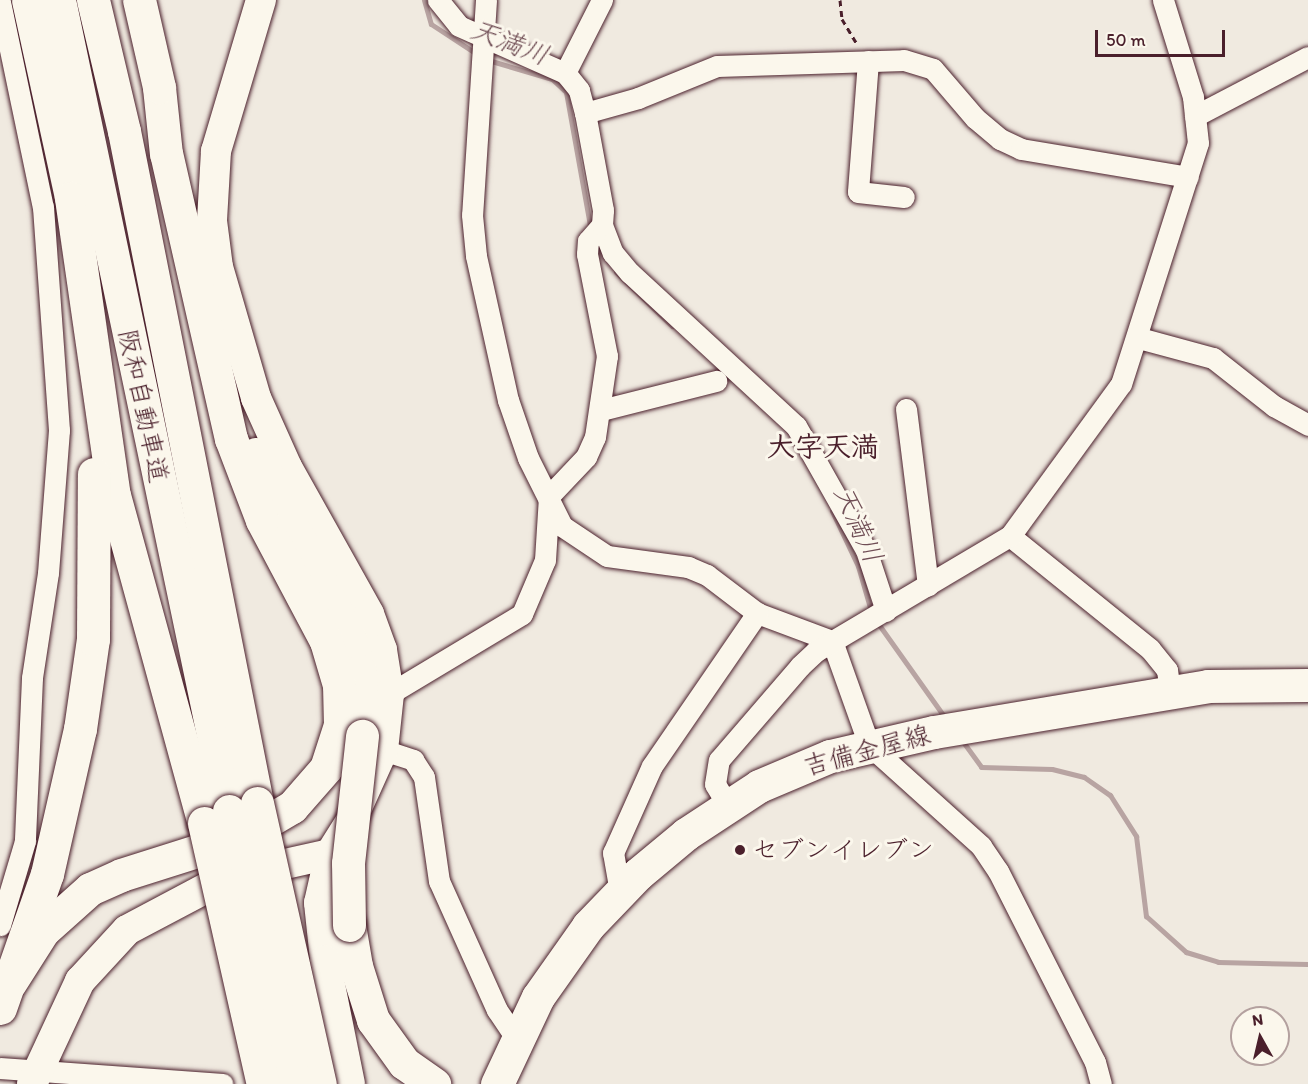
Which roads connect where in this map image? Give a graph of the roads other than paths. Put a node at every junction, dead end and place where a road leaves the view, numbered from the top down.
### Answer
1 (28, 0) edge
2 (59, 0) edge
3 (93, 0) edge
4 (139, 0) edge
5 (261, 0) edge
6 (438, 0) edge
7 (486, 0) edge
8 (602, 0) edge
9 (1163, 0) edge
10 (0, 2) edge
11 (483, 41) junction
12 (1308, 57) edge
13 (872, 61) junction
14 (565, 73) junction
15 (585, 113) junction
16 (1195, 116) junction
17 (1188, 177) junction
18 (904, 197) dead end
19 (602, 225) junction
20 (195, 283) junction
21 (83, 297) junction
22 (1139, 338) junction
23 (716, 381) dead end
24 (906, 409) dead end
25 (600, 410) junction
26 (1308, 425) edge
27 (549, 496) junction
28 (1010, 536) junction
29 (928, 586) junction
30 (884, 612) junction
31 (758, 613) junction
32 (832, 642) junction
33 (1308, 685) edge
34 (1170, 691) junction
35 (389, 694) junction
36 (373, 743) junction
37 (869, 745) junction
38 (727, 804) junction
39 (230, 812) junction
40 (330, 854) junction
41 (9, 867) edge
42 (620, 892) junction
43 (0, 925) edge
44 (5, 995) edge
45 (516, 1038) junction
46 (0, 1068) edge
47 (35, 1076) edge
48 (222, 1084) edge
49 (262, 1084) edge
50 (294, 1084) edge
51 (320, 1084) edge
52 (350, 1084) edge
53 (434, 1084) edge
54 (497, 1084) edge
55 (1101, 1084) edge

1 - 21 main road
2 - 39 main road, 阪和自動車道
3 - 39 main road, 阪和自動車道
4 - 20 main road
5 - 35 street
6 - 11 street
7 - 11 street
8 - 14 street
9 - 16 street
10 - 41 street
11 - 14 street
11 - 27 street
12 - 16 street
13 - 15 street
13 - 17 street
13 - 18 street
14 - 15 street
15 - 19 street
16 - 17 street
17 - 22 street
19 - 25 street
19 - 30 street
20 - 36 main road
20 - 44 main road
21 - 39 main road
21 - 44 main road
22 - 26 street
22 - 28 street
23 - 25 street
24 - 29 street
25 - 27 street
27 - 31 street
27 - 35 street
28 - 29 street
28 - 34 street
29 - 30 street
30 - 32 street
31 - 32 street
31 - 42 street
32 - 37 street
32 - 38 street
33 - 34 main road, 吉備金屋線
34 - 37 main road, 吉備金屋線
35 - 36 street
36 - 40 street
36 - 45 street
36 - 53 main road, bridge
37 - 38 main road, 吉備金屋線
37 - 55 street
38 - 42 main road, 吉備金屋線
39 - 49 main road, bridge
39 - 50 main road, bridge
39 - 51 main road, bridge
40 - 47 street
40 - 52 street
41 - 43 street
42 - 45 main road, 吉備金屋線
45 - 54 main road, 吉備金屋線
46 - 47 street
47 - 48 street

